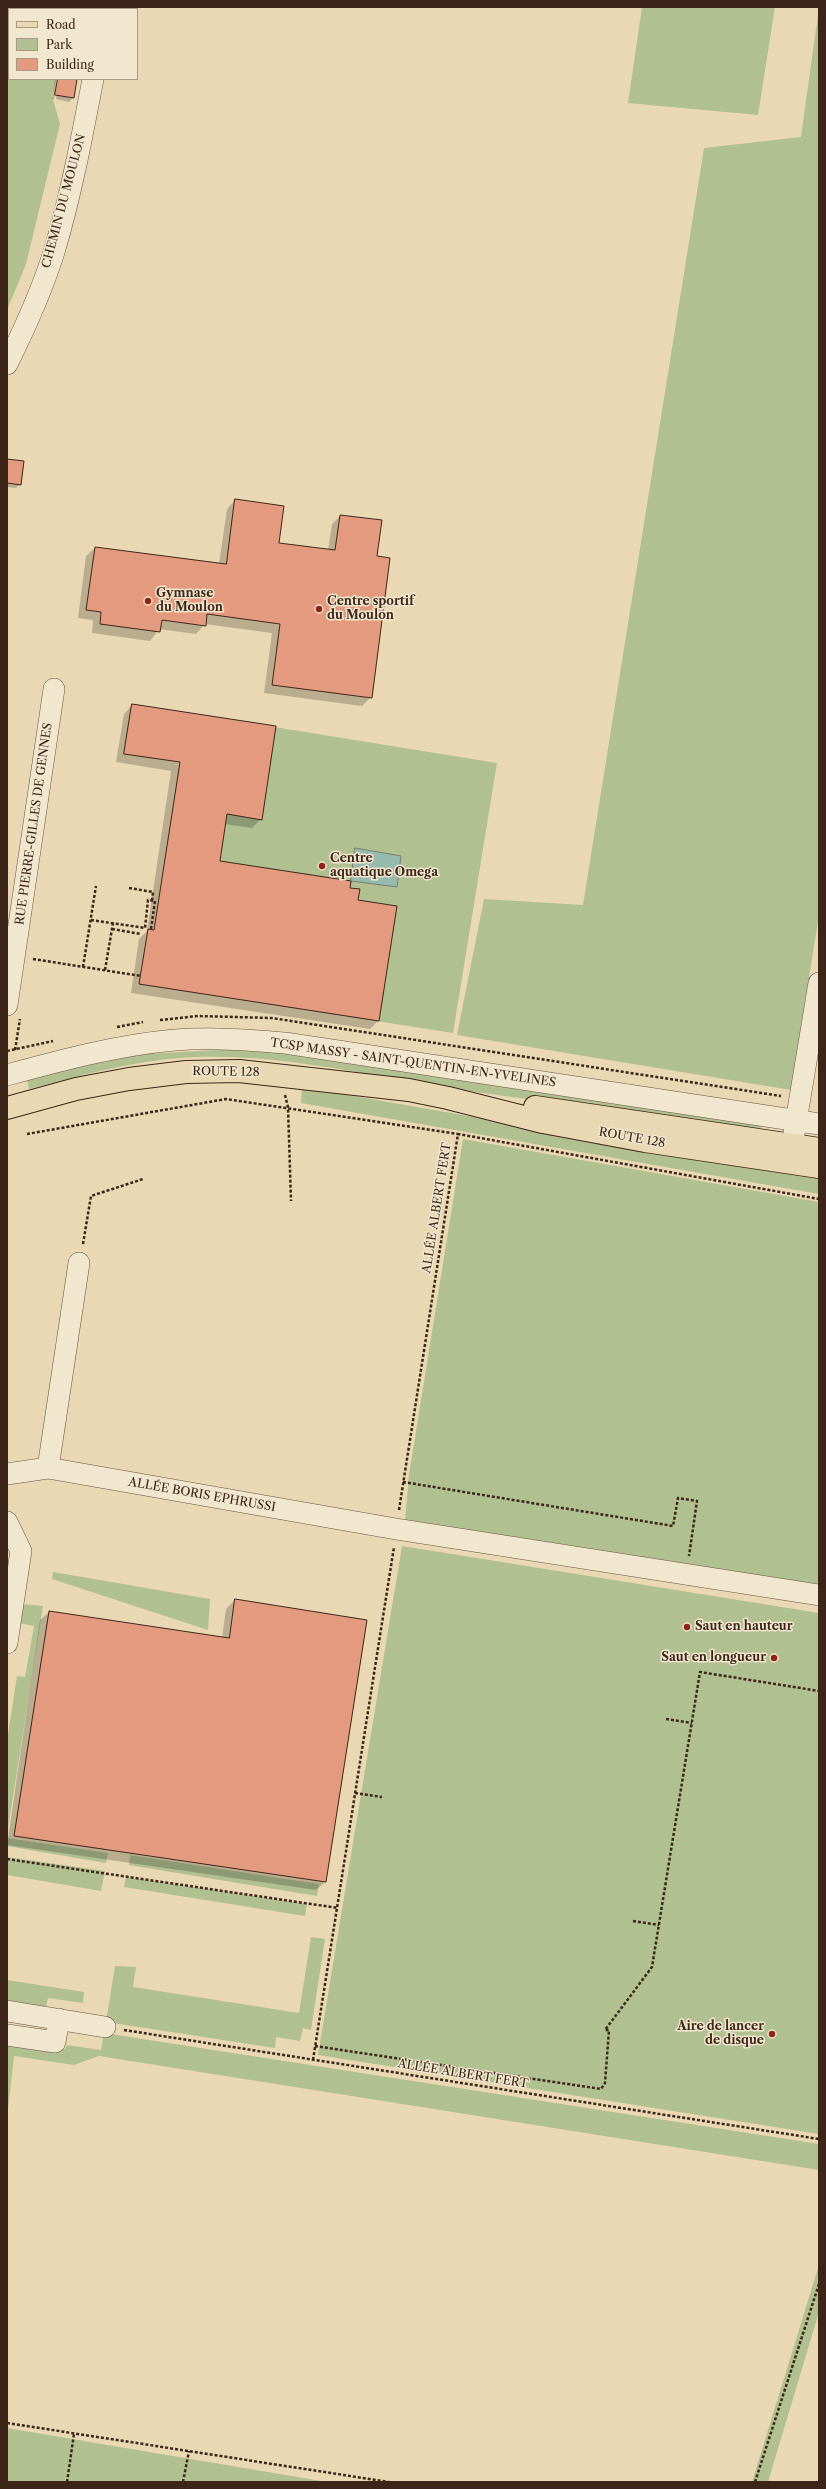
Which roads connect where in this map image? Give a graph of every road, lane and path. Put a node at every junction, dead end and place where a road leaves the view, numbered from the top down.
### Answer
1 (93, 80) edge
2 (7, 364) edge
3 (54, 689) dead end
4 (96, 886) dead end
5 (129, 888) dead end
6 (152, 901) junction
7 (91, 920) junction
8 (113, 923) junction
9 (112, 929) junction
10 (151, 929) dead end
11 (141, 934) dead end
12 (14, 956) junction
13 (83, 967) junction
14 (105, 970) junction
15 (140, 976) dead end
16 (819, 983) edge
17 (14, 1008) edge
18 (817, 1008) edge
19 (16, 1056) dead end
20 (280, 1074) junction
21 (7, 1075) edge
22 (288, 1107) junction
23 (7, 1108) edge
24 (796, 1121) junction
25 (819, 1124) edge
26 (28, 1134) dead end
27 (458, 1134) junction
28 (819, 1149) edge
29 (791, 1153) junction
30 (819, 1167) edge
31 (143, 1179) dead end
32 (819, 1199) edge
33 (291, 1200) dead end
34 (80, 1263) joint
35 (48, 1468) junction
36 (7, 1474) edge
37 (403, 1482) junction
38 (7, 1522) edge
39 (396, 1529) junction
40 (686, 1574) junction
41 (819, 1595) edge
42 (7, 1643) edge
43 (819, 1691) edge
44 (666, 1719) dead end
45 (692, 1723) junction
46 (356, 1793) junction
47 (382, 1797) dead end
48 (7, 1859) edge
49 (338, 1908) junction
50 (633, 1921) dead end
51 (659, 1925) junction
52 (7, 2012) edge
53 (59, 2020) junction
54 (105, 2027) joint
55 (7, 2035) edge
56 (315, 2046) junction
57 (313, 2060) junction
58 (819, 2139) edge
59 (819, 2284) edge
60 (7, 2423) edge
61 (74, 2434) junction
62 (189, 2451) junction
63 (67, 2482) edge
64 (183, 2482) edge
65 (389, 2482) edge
66 (755, 2482) edge

1 - 2 street, CHEMIN DU MOULON
3 - 12 street, RUE PIERRE-GILLES DE GENNES
4 - 7 path
5 - 6 path
6 - 8 path
6 - 10 path
7 - 8 path
7 - 13 path
8 - 9 path
9 - 11 path
9 - 14 path
12 - 13 path
12 - 17 street, RUE PIERRE-GILLES DE GENNES
13 - 14 path
14 - 15 path
16 - 18 street
17 - 19 path
18 - 24 street
20 - 22 path
20 - 23 main road, ROUTE 128
20 - 29 main road, ROUTE 128
21 - 24 street, TCSP MASSY - SAINT-QUENTIN-EN-YVELINES
22 - 26 path
22 - 27 path
22 - 33 path
24 - 25 street, TCSP MASSY - SAINT-QUENTIN-EN-YVELINES
24 - 29 street
27 - 32 path, ALLÉE ALBERT FERT
27 - 37 path, ALLÉE ALBERT FERT
28 - 29 main road, ROUTE 128
29 - 30 main road, ROUTE 128
31 - 34 path
34 - 35 street
35 - 36 street, ALLÉE BORIS EPHRUSSI
35 - 39 street, ALLÉE BORIS EPHRUSSI
37 - 39 path, ALLÉE ALBERT FERT
37 - 40 path
38 - 42 street
39 - 40 street, ALLÉE BORIS EPHRUSSI
39 - 46 path, ALLÉE ALBERT FERT
40 - 41 street, ALLÉE BORIS EPHRUSSI
43 - 45 path
44 - 45 path
45 - 51 path
46 - 47 path
46 - 49 path, ALLÉE ALBERT FERT
48 - 49 path
49 - 56 path, ALLÉE ALBERT FERT
50 - 51 path
51 - 56 path
52 - 53 street
53 - 54 street
53 - 55 street
54 - 57 path, ALLÉE ALBERT FERT
56 - 57 path, ALLÉE ALBERT FERT
57 - 58 path, ALLÉE ALBERT FERT
59 - 66 path
60 - 61 path
61 - 62 path
61 - 63 path
62 - 64 path
62 - 65 path

